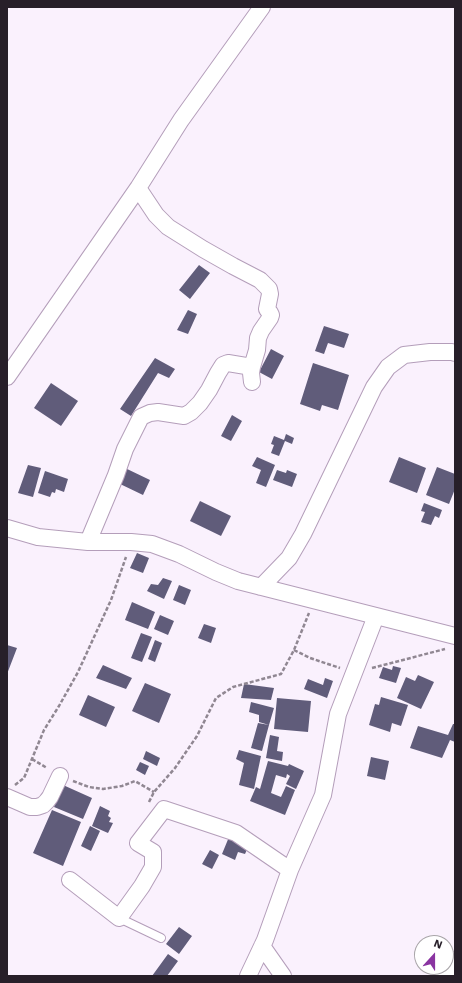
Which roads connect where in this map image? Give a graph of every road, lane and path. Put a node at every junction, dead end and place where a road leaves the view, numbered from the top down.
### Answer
1 (262, 7) edge
2 (138, 188) junction
3 (455, 353) edge
4 (7, 377) edge
5 (7, 528) edge
6 (88, 542) junction
7 (131, 542) junction
8 (261, 587) junction
9 (314, 600) junction
10 (376, 616) junction
11 (455, 636) edge
12 (32, 759) junction
13 (60, 776) junction
14 (9, 792) edge
15 (154, 792) junction
16 (148, 803) dead end
17 (290, 870) junction
18 (70, 880) dead end
19 (119, 918) junction
20 (161, 938) dead end
21 (262, 946) junction
22 (455, 960) edge
23 (248, 976) edge
24 (283, 976) edge
25 (443, 976) edge

1 - 2 street
2 - 4 street
2 - 6 street
3 - 8 street
5 - 6 street
6 - 7 street
7 - 8 street
7 - 12 path
8 - 9 street
9 - 10 street
9 - 15 path
10 - 11 street
10 - 17 street
12 - 13 path
12 - 14 path
13 - 14 street
13 - 15 path
15 - 16 path
17 - 19 street
17 - 21 street
18 - 19 street
19 - 20 lane
21 - 23 street
21 - 24 street
22 - 25 street

